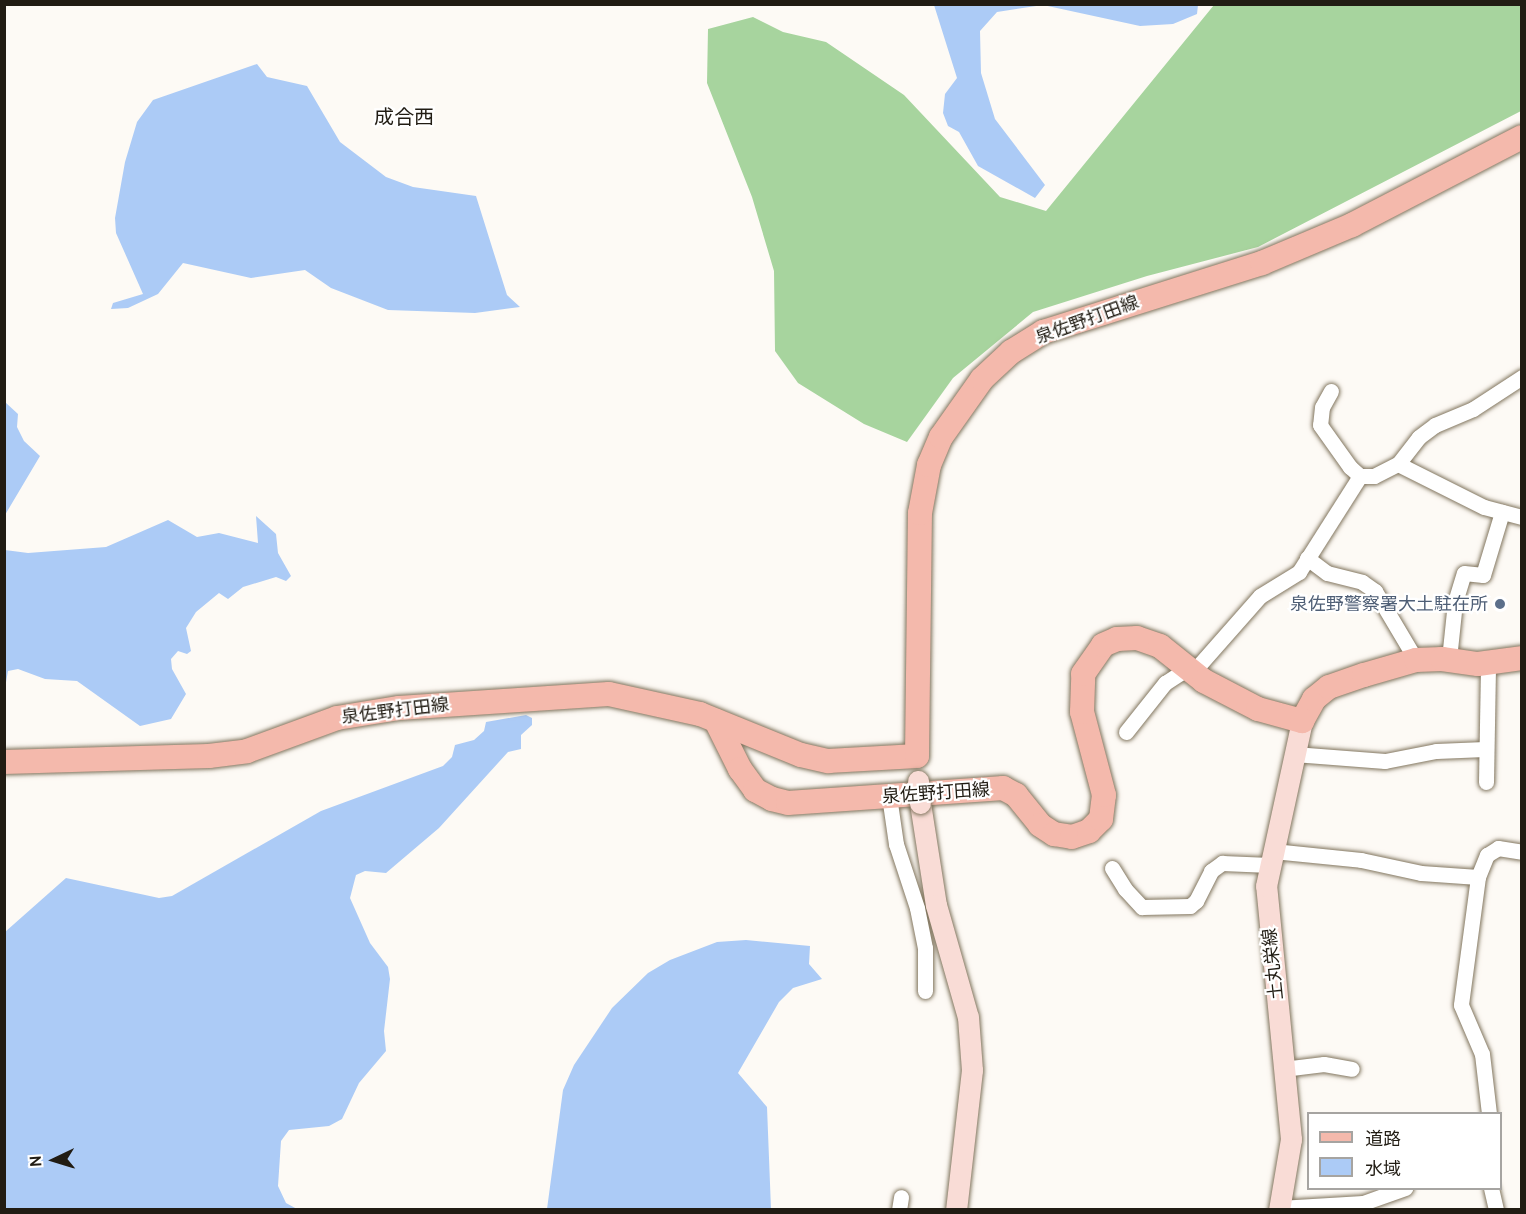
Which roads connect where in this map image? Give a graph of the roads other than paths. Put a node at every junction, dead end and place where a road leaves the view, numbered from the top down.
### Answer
1 (1521, 137) edge
2 (1521, 377) edge
3 (1331, 391) dead end
4 (1398, 464) junction
5 (1360, 476) junction
6 (1502, 512) junction
7 (1521, 517) edge
8 (1307, 558) junction
9 (1521, 658) edge
10 (1449, 659) junction
11 (1416, 660) junction
12 (1488, 663) junction
13 (1191, 670) junction
14 (716, 720) junction
15 (1302, 722) junction
16 (1126, 732) dead end
17 (1485, 748) junction
18 (1294, 754) junction
19 (917, 756) junction
20 (4, 762) edge
21 (1486, 782) dead end
22 (889, 796) junction
23 (1521, 852) edge
24 (1271, 858) junction
25 (1112, 867) dead end
26 (1478, 876) junction
27 (925, 991) dead end
28 (1283, 1069) junction
29 (1352, 1069) dead end
30 (1489, 1112) edge
31 (1399, 1190) edge
32 (1491, 1190) edge
33 (956, 1209) edge
34 (1288, 1209) edge
35 (1496, 1209) edge

1 - 19 main road, 泉佐野打田線
2 - 4 street
3 - 5 street
4 - 5 street
4 - 6 street
5 - 8 street
6 - 7 street
6 - 10 street
8 - 11 street
8 - 13 street
9 - 12 main road
10 - 11 main road
10 - 12 main road
11 - 15 main road
12 - 17 street
13 - 15 main road, 泉佐野打田線
13 - 16 street
13 - 22 main road, 泉佐野打田線
14 - 19 main road, 泉佐野打田線
14 - 20 main road, 泉佐野打田線
14 - 22 main road, 泉佐野打田線
15 - 18 main road, 土丸栄線
17 - 18 street
17 - 21 street
18 - 24 main road, 土丸栄線
19 - 33 main road, bridge
22 - 27 street
23 - 26 street
24 - 25 street
24 - 26 street
24 - 28 main road, 土丸栄線
26 - 30 street
28 - 29 street
28 - 34 main road, 土丸栄線
31 - 34 street
32 - 35 street

